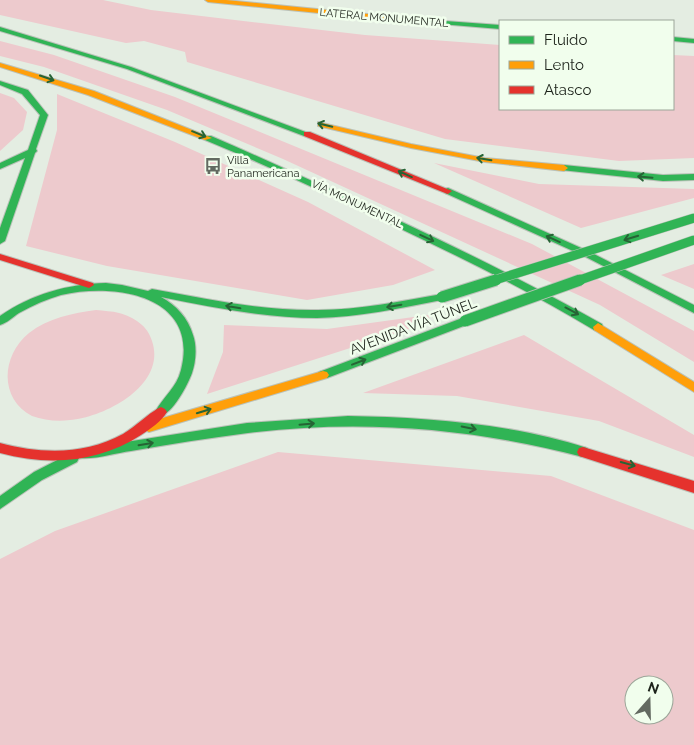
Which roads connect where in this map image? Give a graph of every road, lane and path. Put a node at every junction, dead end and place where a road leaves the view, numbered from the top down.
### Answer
1 (208, 0) edge
2 (499, 27) edge
3 (0, 29) edge
4 (674, 39) edge
5 (694, 41) edge
6 (0, 65) edge
7 (0, 83) edge
8 (174, 84) junction
9 (295, 118) dead end
10 (314, 122) dead end
11 (32, 150) junction
12 (0, 166) edge
13 (694, 177) edge
14 (694, 218) edge
15 (694, 240) edge
16 (0, 241) edge
17 (0, 257) edge
18 (645, 282) junction
19 (93, 287) junction
20 (133, 289) junction
21 (694, 304) edge
22 (694, 309) edge
23 (0, 321) edge
24 (694, 388) edge
25 (140, 429) junction
26 (0, 448) edge
27 (81, 454) junction
28 (694, 487) edge
29 (0, 503) edge

1 - 2 main road, LATERAL MONUMENTAL
3 - 8 main road
4 - 5 main road
6 -> 24 main road, VÍA MONUMENTAL
7 - 11 main road
8 - 9 main road
18 -> 8 main road
13 -> 10 main road
11 - 12 main road
11 - 16 main road
14 -> 20 main road, AVENIDA VÍA TÚNEL, bridge
25 -> 15 main road, AVENIDA VÍA TÚNEL, bridge
17 - 19 main road
18 - 21 main road
18 - 22 main road
19 - 20 main road
19 - 23 main road
20 - 25 main road
25 - 27 main road
26 - 27 main road
27 -> 28 main road
27 - 29 main road

